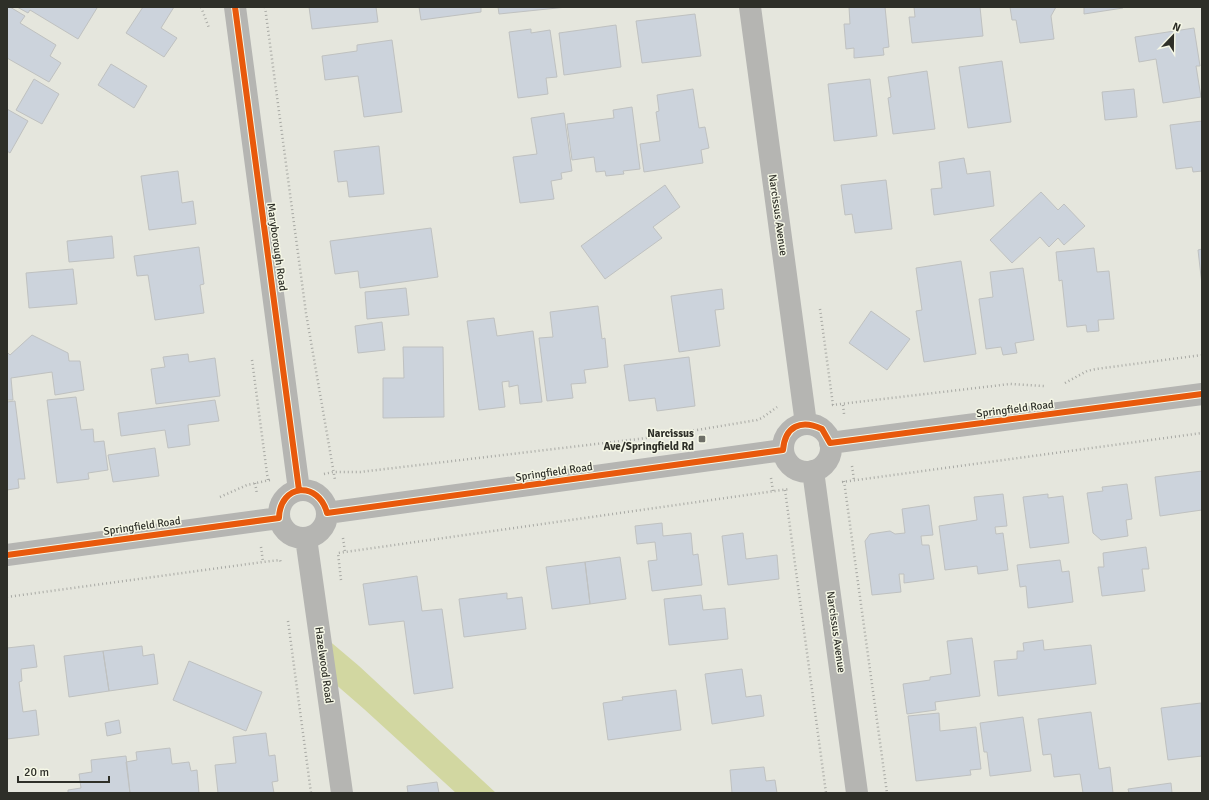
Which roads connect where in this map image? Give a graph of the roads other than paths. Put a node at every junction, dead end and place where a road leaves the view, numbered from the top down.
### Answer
1 (235, 7) edge
2 (750, 7) edge
3 (1202, 394) edge
4 (806, 424) junction
5 (830, 443) junction
6 (783, 450) junction
7 (813, 471) junction
8 (299, 490) junction
9 (327, 513) junction
10 (279, 518) junction
11 (306, 538) junction
12 (7, 555) edge
13 (342, 793) edge
14 (857, 793) edge

1 - 8 street, Maryborough Road
2 - 4 street, Narcissus Avenue
3 - 5 street, Springfield Road
4 - 5 street
4 - 6 street
5 - 7 street
6 - 7 street
6 - 9 street, Springfield Road
7 - 14 street, Narcissus Avenue
8 - 9 street
8 - 10 street
9 - 11 street
10 - 11 street
10 - 12 street, Springfield Road
11 - 13 street, Hazelwood Road

